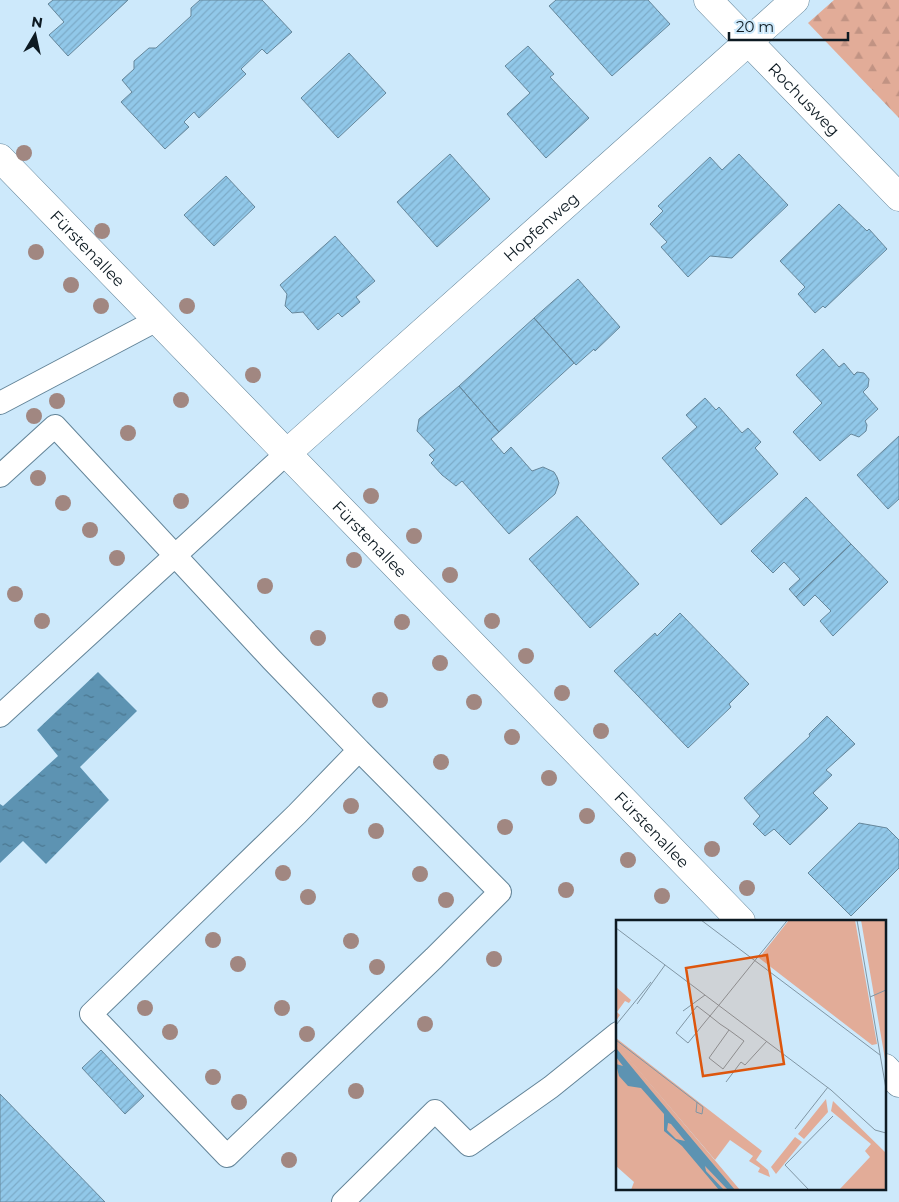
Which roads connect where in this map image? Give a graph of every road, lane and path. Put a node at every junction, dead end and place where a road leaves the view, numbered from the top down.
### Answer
1 (708, 0) edge
2 (795, 0) edge
3 (748, 42) junction
4 (0, 158) edge
5 (899, 197) edge
6 (157, 320) junction
7 (0, 403) edge
8 (287, 453) junction
9 (0, 476) edge
10 (175, 557) junction
11 (0, 716) edge
12 (360, 750) junction
13 (740, 920) edge
14 (616, 1035) edge
15 (886, 1069) edge
16 (899, 1082) edge
17 (343, 1202) edge

1 - 3 street, Rochusweg
2 - 3 street, Hopfenweg
3 - 5 street, Rochusweg
3 - 8 street, Hopfenweg
4 - 6 street, Fürstenallee
6 - 7 lane
6 - 8 street, Fürstenallee
8 - 10 lane
8 - 13 street, Fürstenallee
9 - 10 lane
10 - 11 lane
10 - 12 lane
12 - 12 lane
14 - 17 lane
15 - 16 street

